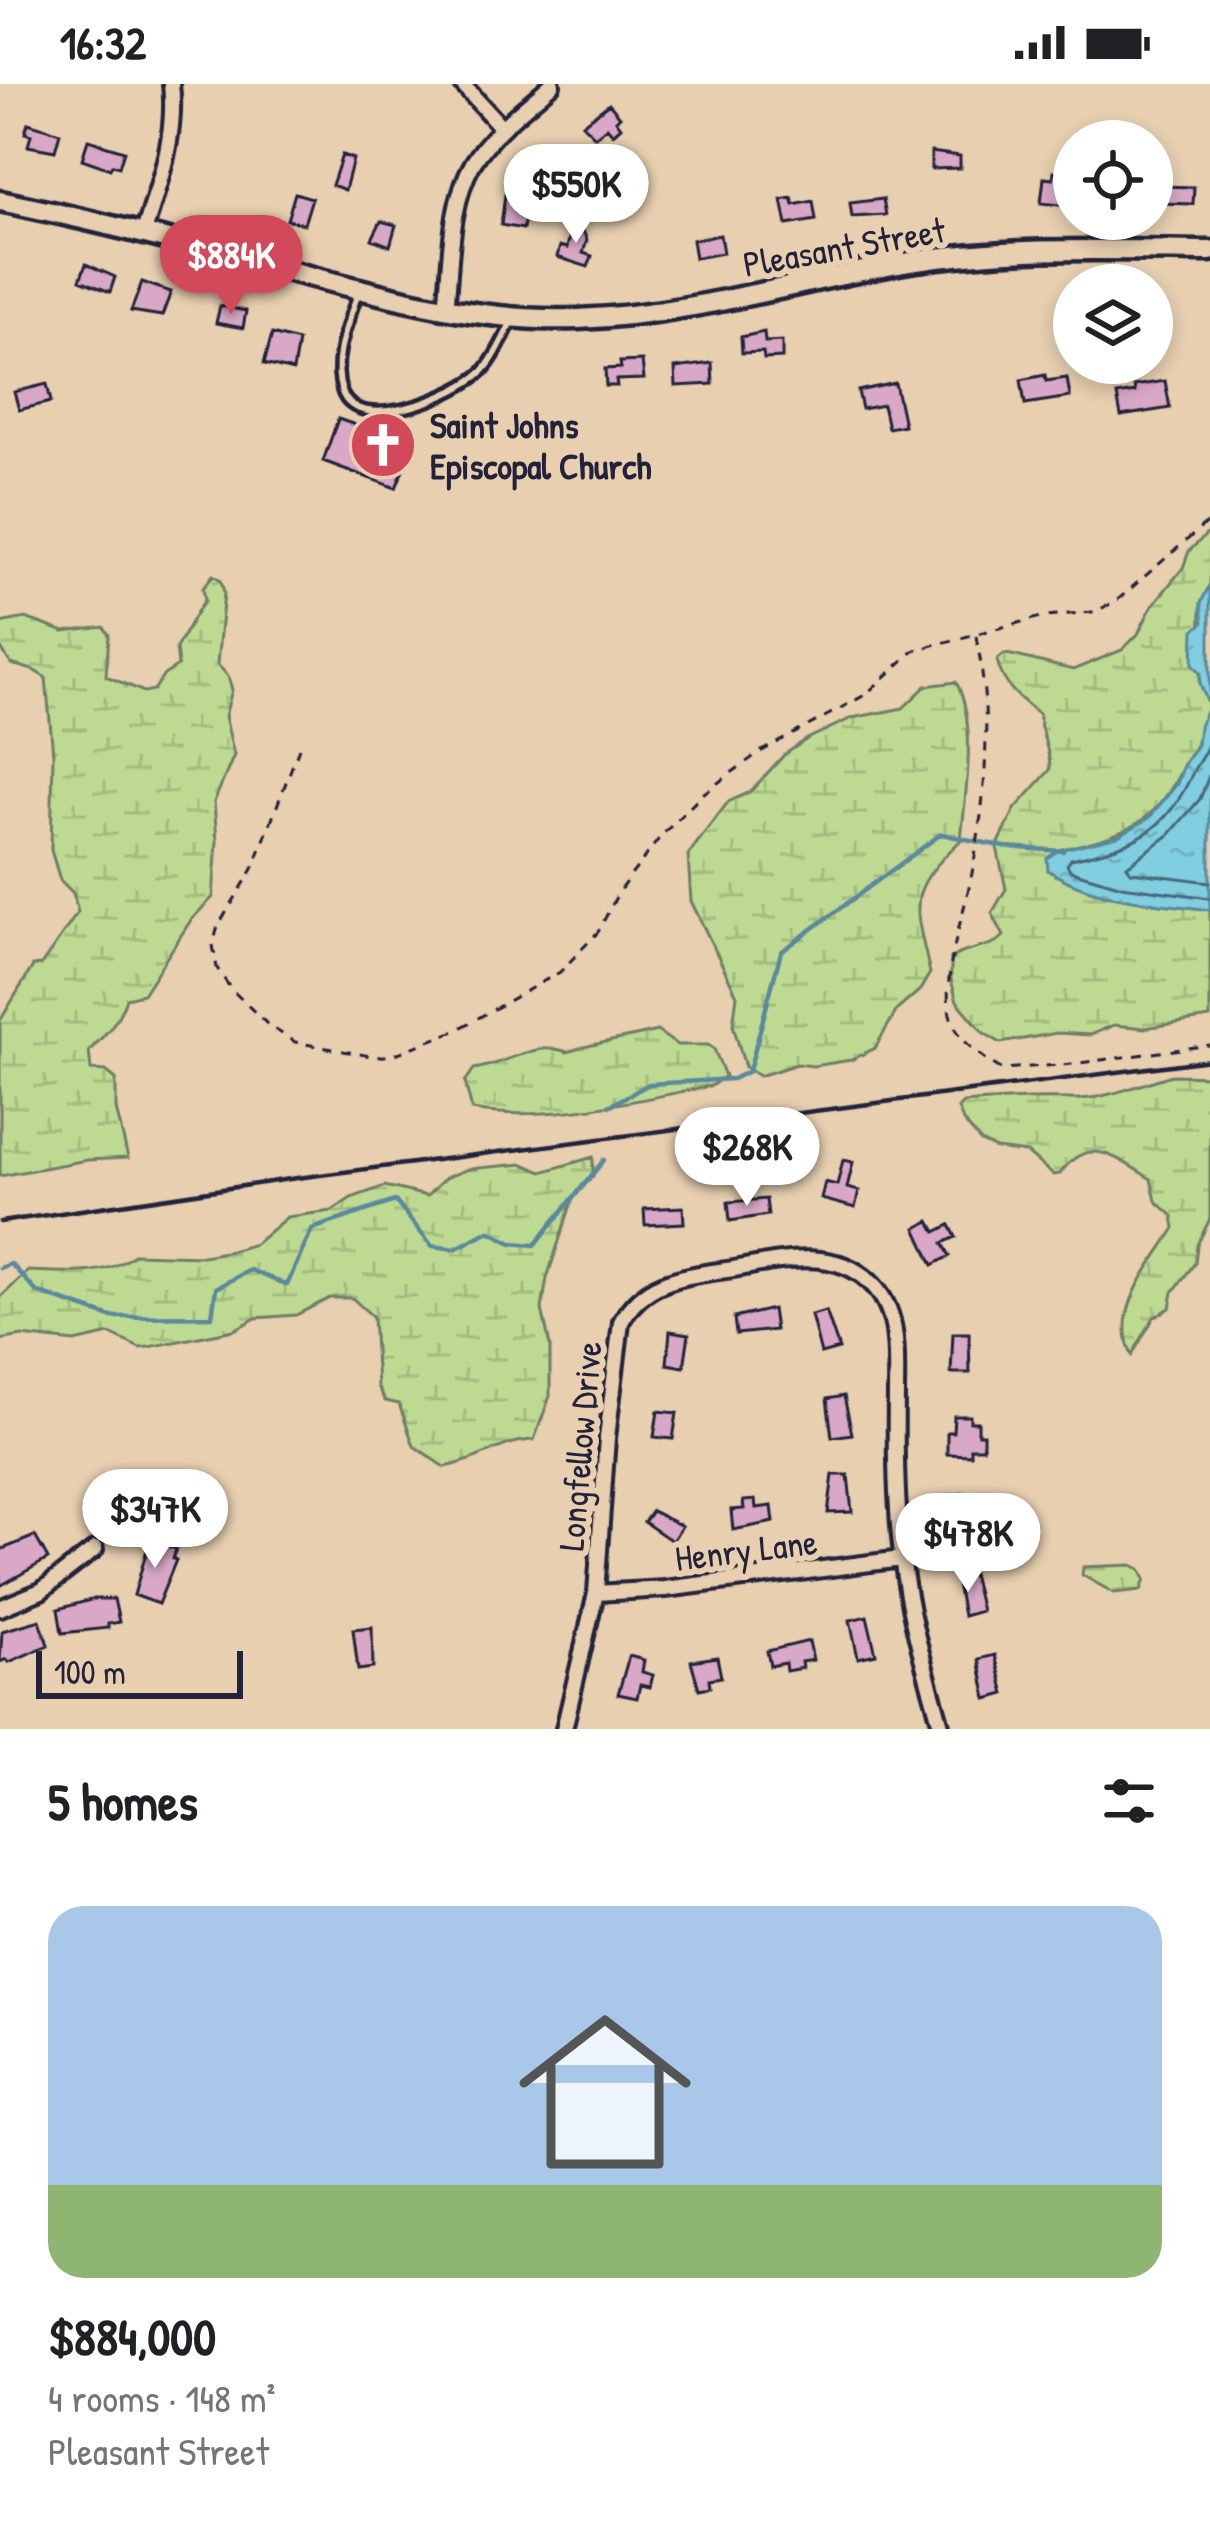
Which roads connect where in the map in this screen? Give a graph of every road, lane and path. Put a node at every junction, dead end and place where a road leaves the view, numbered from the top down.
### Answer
1 (171, 84) edge
2 (462, 84) edge
3 (552, 84) edge
4 (502, 128) junction
5 (0, 201) edge
6 (144, 232) junction
7 (1210, 251) edge
8 (359, 290) junction
9 (446, 310) junction
10 (515, 316) junction
11 (1210, 520) edge
12 (975, 634) junction
13 (299, 748) dead end
14 (1210, 1046) edge
15 (94, 1549) dead end
16 (902, 1559) junction
17 (596, 1593) junction
18 (0, 1608) edge
19 (565, 1729) edge
20 (942, 1729) edge

1 - 6 street
2 - 4 street
3 - 4 street
4 - 9 street
5 - 6 street, Pleasant Street
6 - 8 street, Pleasant Street
7 - 10 street, Pleasant Street
8 - 9 street, Pleasant Street
8 - 10 lane
9 - 10 street, Pleasant Street
11 - 12 path
12 - 13 path
12 - 14 path
15 - 18 street
16 - 17 street, Henry Lane
16 - 17 street, Longfellow Drive
16 - 20 street, Longfellow Drive
17 - 19 street, Longfellow Drive

